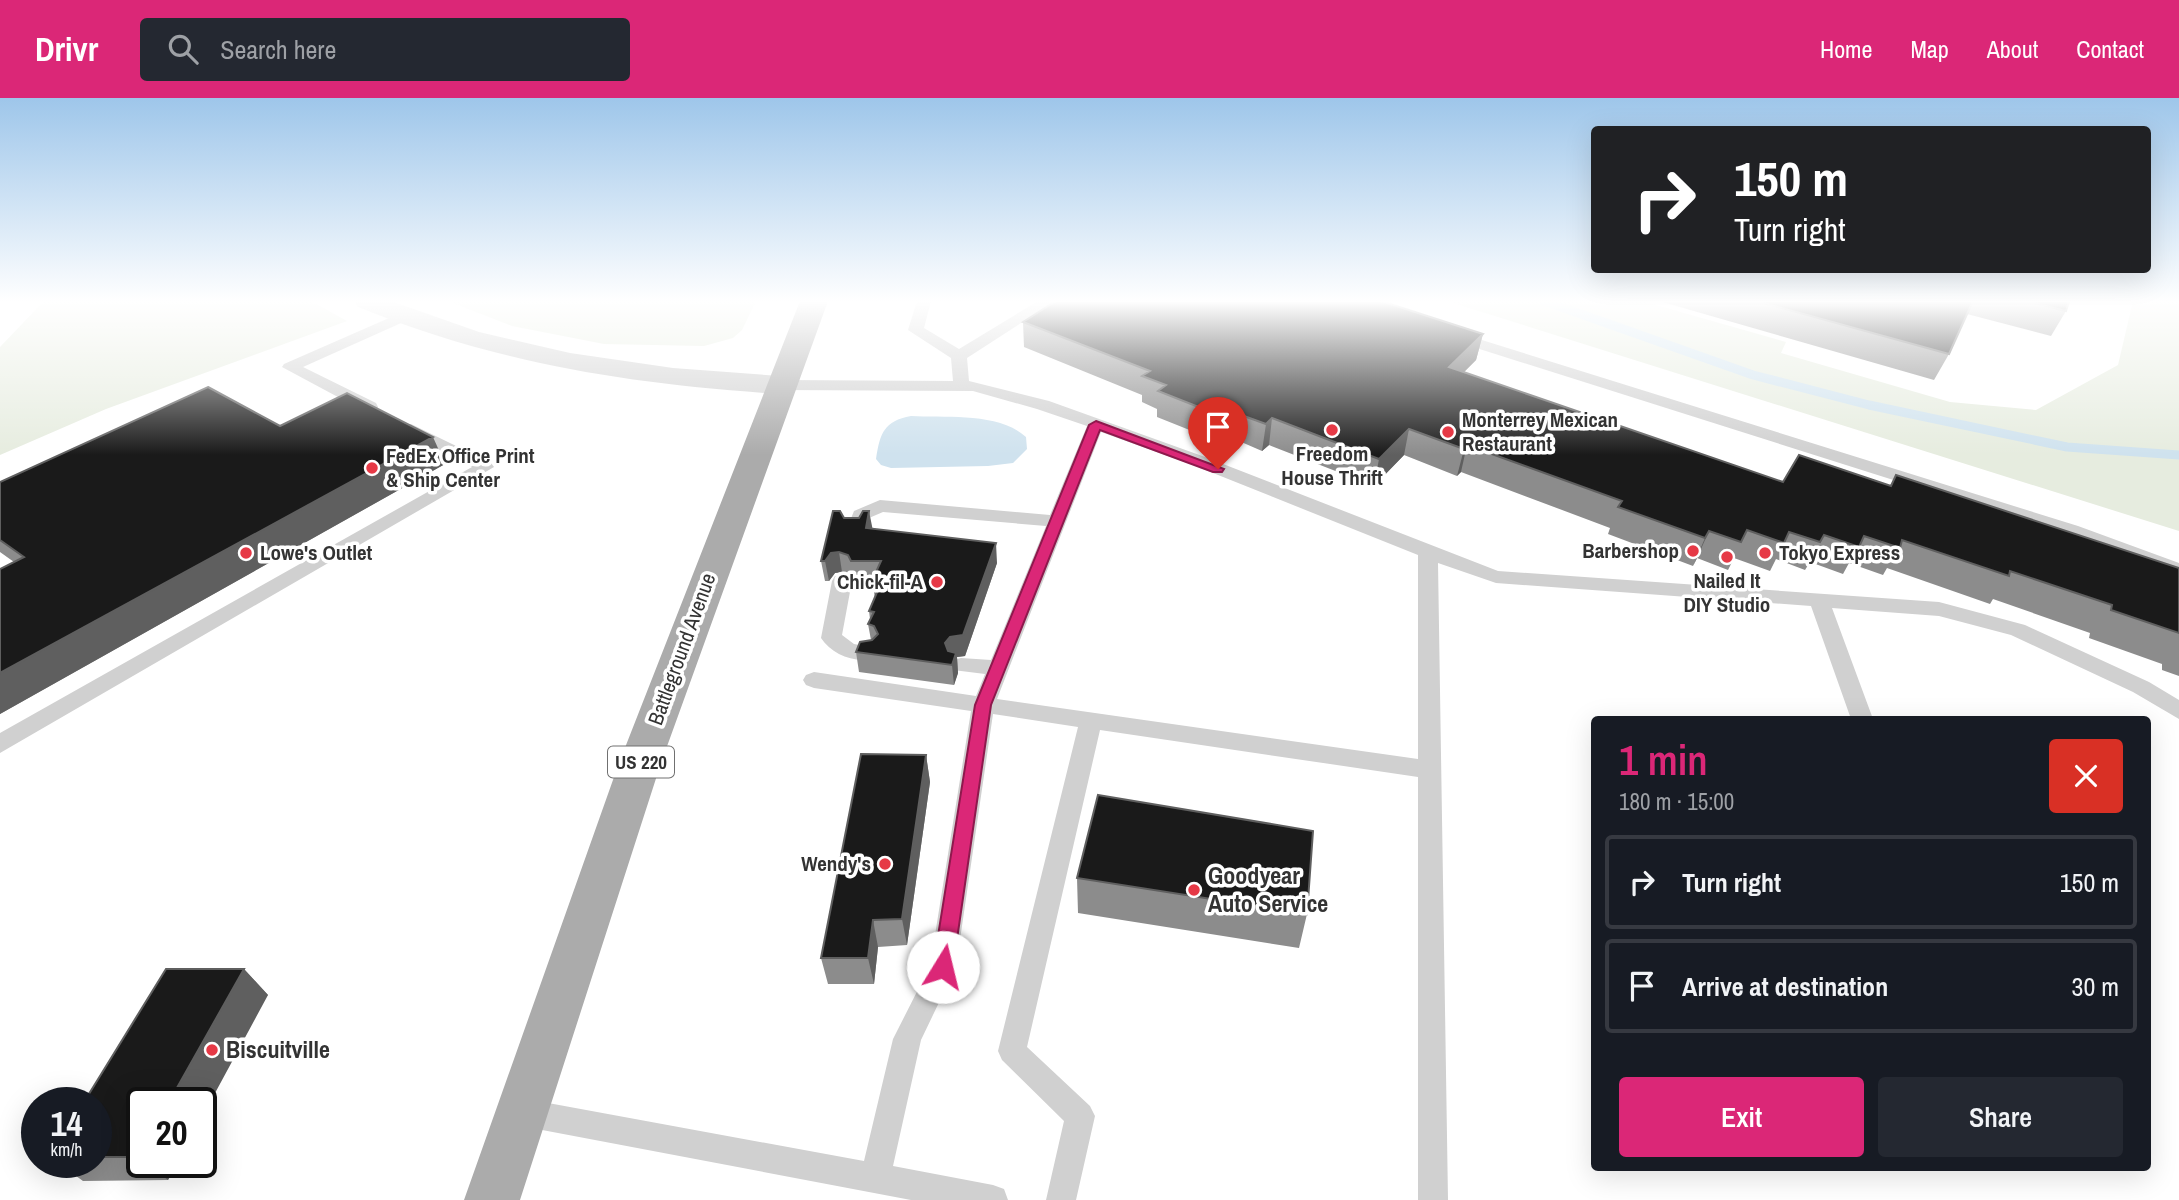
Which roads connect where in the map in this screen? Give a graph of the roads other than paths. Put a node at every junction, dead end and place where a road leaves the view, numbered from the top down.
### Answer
1 (323, 352) edge
2 (518, 352) edge
3 (793, 352) edge
4 (953, 352) edge
5 (965, 352) edge
6 (1507, 352) edge
7 (959, 356) junction
8 (780, 385) junction
9 (961, 386) junction
10 (1096, 425) junction
11 (1057, 521) junction
12 (855, 531) edge
13 (1428, 552) junction
14 (2179, 570) edge
15 (842, 581) dead end
16 (1819, 601) junction
17 (868, 653) edge
18 (961, 665) dead end
19 (997, 668) junction
20 (814, 680) dead end
21 (983, 705) junction
22 (2179, 711) edge
23 (1861, 716) edge
24 (1091, 721) junction
25 (0, 744) edge
26 (1430, 770) junction
27 (521, 1112) junction
28 (875, 1178) junction
29 (492, 1200) edge
30 (993, 1200) edge
31 (1061, 1200) edge
32 (1433, 1200) edge

1 - 25 lane
2 - 8 street
3 - 8 main road, Battleground Avenue / US 220
4 - 7 lane
5 - 7 lane
6 - 14 lane
7 - 9 lane
8 - 9 lane
8 - 27 main road, Battleground Avenue / US 220
9 - 10 lane
10 - 11 lane
10 - 13 lane
11 - 12 lane
11 - 19 lane
13 - 16 lane
13 - 26 lane
15 - 17 lane
16 - 22 lane
16 - 23 lane
18 - 19 lane
19 - 21 lane
20 - 21 lane
21 - 24 lane
21 - 28 lane
24 - 26 lane
24 - 31 lane
26 - 32 lane
27 - 28 lane
27 - 29 main road, Battleground Avenue / US 220
28 - 30 lane

